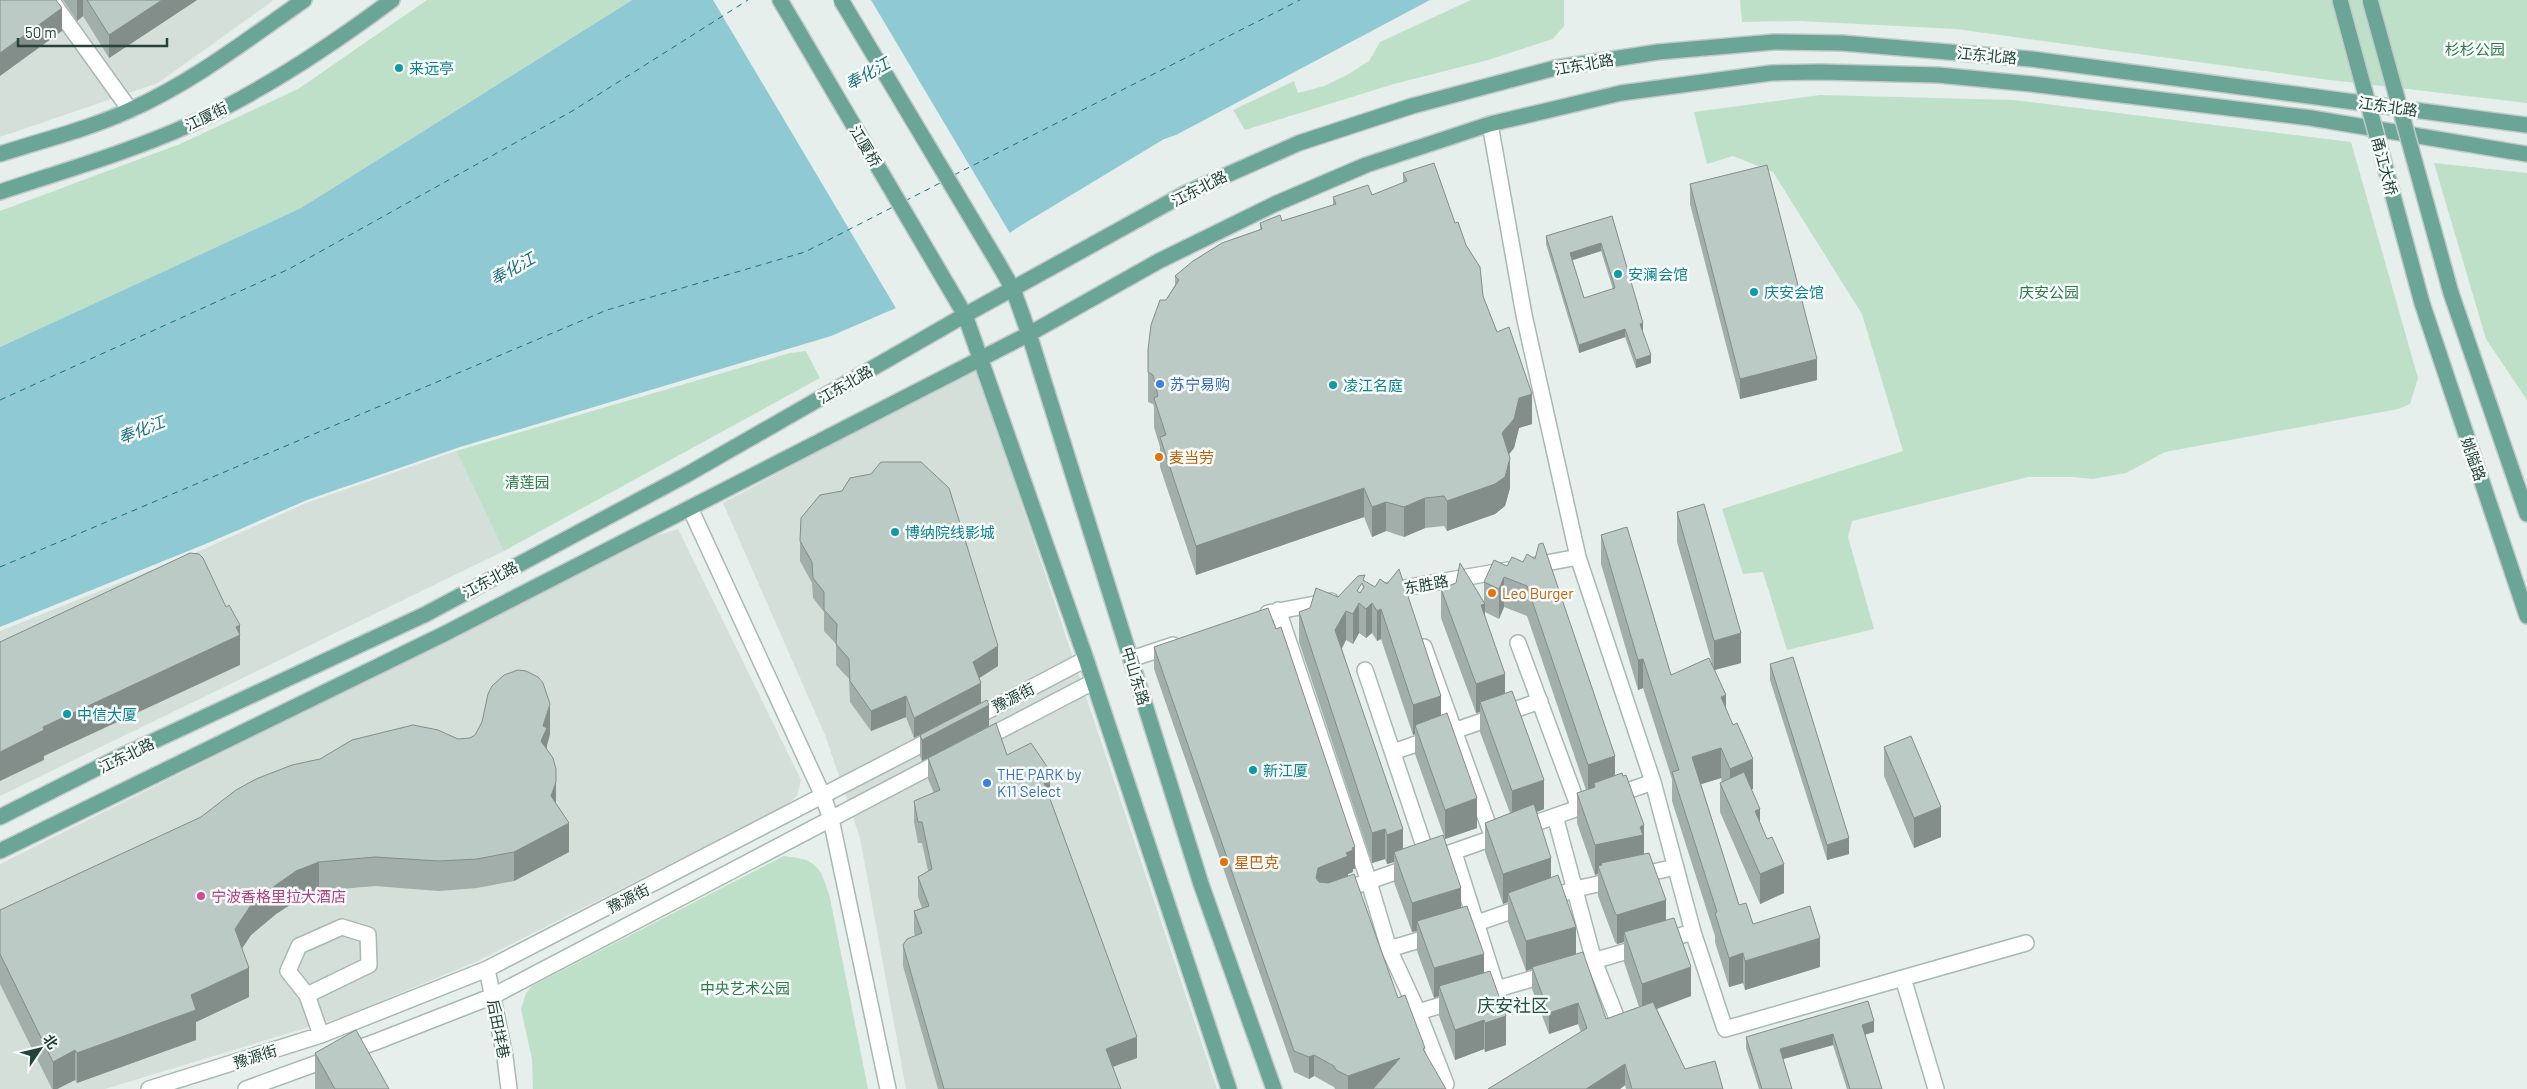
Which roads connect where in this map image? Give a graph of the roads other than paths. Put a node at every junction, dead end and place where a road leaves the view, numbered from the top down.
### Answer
1 (51, 0) edge
2 (304, 0) edge
3 (392, 0) edge
4 (780, 0) edge
5 (841, 0) edge
6 (2340, 0) edge
7 (2370, 0) edge
8 (130, 110) junction
9 (1490, 124) junction
10 (2527, 125) edge
11 (0, 154) edge
12 (2527, 154) edge
13 (0, 192) edge
14 (1013, 290) junction
15 (2422, 303) joint
16 (965, 315) junction
17 (1029, 334) junction
18 (981, 357) junction
19 (690, 508) junction
20 (2527, 514) edge
21 (1578, 557) junction
22 (1375, 593) edge
23 (1346, 598) edge
24 (1278, 610) junction
25 (2527, 616) edge
26 (1250, 619) edge
27 (1186, 641) edge
28 (1422, 641) edge
29 (1518, 643) dead end
30 (1131, 659) junction
31 (1086, 660) junction
32 (1365, 670) dead end
33 (1093, 682) junction
34 (1540, 701) junction
35 (1455, 731) junction
36 (1393, 752) junction
37 (1653, 782) junction
38 (823, 796) junction
39 (1579, 808) junction
40 (1555, 816) junction
41 (0, 817) edge
42 (831, 819) junction
43 (1493, 838) junction
44 (0, 851) edge
45 (1454, 852) junction
46 (1429, 861) junction
47 (1676, 867) junction
48 (1369, 882) junction
49 (1575, 889) junction
50 (1325, 896) edge
51 (1477, 923) junction
52 (1693, 932) junction
53 (2026, 943) dead end
54 (1389, 950) junction
55 (1594, 961) junction
56 (487, 969) junction
57 (1903, 978) junction
58 (1497, 988) junction
59 (308, 995) junction
60 (493, 996) junction
61 (1418, 1012) junction
62 (1620, 1026) edge
63 (321, 1035) junction
64 (1446, 1084) edge
65 (149, 1089) edge
66 (246, 1089) edge
67 (509, 1089) edge
68 (888, 1089) edge
69 (1229, 1089) edge
70 (1274, 1089) edge
71 (1936, 1089) edge

1 - 8 street
2 - 8 main road
3 - 13 main road, 江厦街
4 - 16 main road, 江厦桥
5 - 14 main road, 中山东路, bridge
6 - 15 main road, 甬江大桥, bridge
7 - 20 main road, 甬江大桥, bridge
8 - 11 main road
9 - 12 main road, 江东北路
9 - 17 main road, 江东北路
9 - 21 street
10 - 14 main road, 江东北路
14 - 16 main road, 江东北路
14 - 17 main road, 中山东路
15 - 25 main road, 姚隘路
16 - 18 main road
16 - 41 main road, 江东北路
17 - 18 main road, 江东北路
17 - 30 main road, 中山东路
18 - 19 main road, 江东北路
18 - 31 main road
19 - 38 street
19 - 44 main road, 江东北路
21 - 22 street, 东胜路
21 - 37 street
23 - 24 street
24 - 26 street
24 - 48 street
27 - 30 street
28 - 35 street
29 - 34 street
30 - 70 main road, 中山东路
31 - 33 main road
31 - 38 street, 豫源街
32 - 36 street
33 - 42 street, 豫源街
33 - 69 main road
34 - 35 street
34 - 39 street
35 - 36 street
35 - 43 street
36 - 46 street
37 - 39 street
37 - 47 street
38 - 42 street
38 - 56 street, 豫源街
39 - 40 street
40 - 43 street
40 - 49 street
42 - 60 street, 豫源街
42 - 68 street
43 - 45 street
45 - 46 street
45 - 51 street
46 - 48 street
47 - 49 street
47 - 52 street
48 - 50 street
48 - 54 street
49 - 51 street
49 - 55 street
51 - 54 street
51 - 58 street
52 - 55 street
52 - 57 street
53 - 57 street
54 - 61 street
55 - 58 street
55 - 62 street
56 - 60 street, 后田垟巷
56 - 63 street, 豫源街
57 - 71 street
58 - 61 street
59 - 59 street
59 - 63 street
60 - 66 street, 豫源街
60 - 67 street, 后田垟巷
61 - 64 street
63 - 65 street, 豫源街

